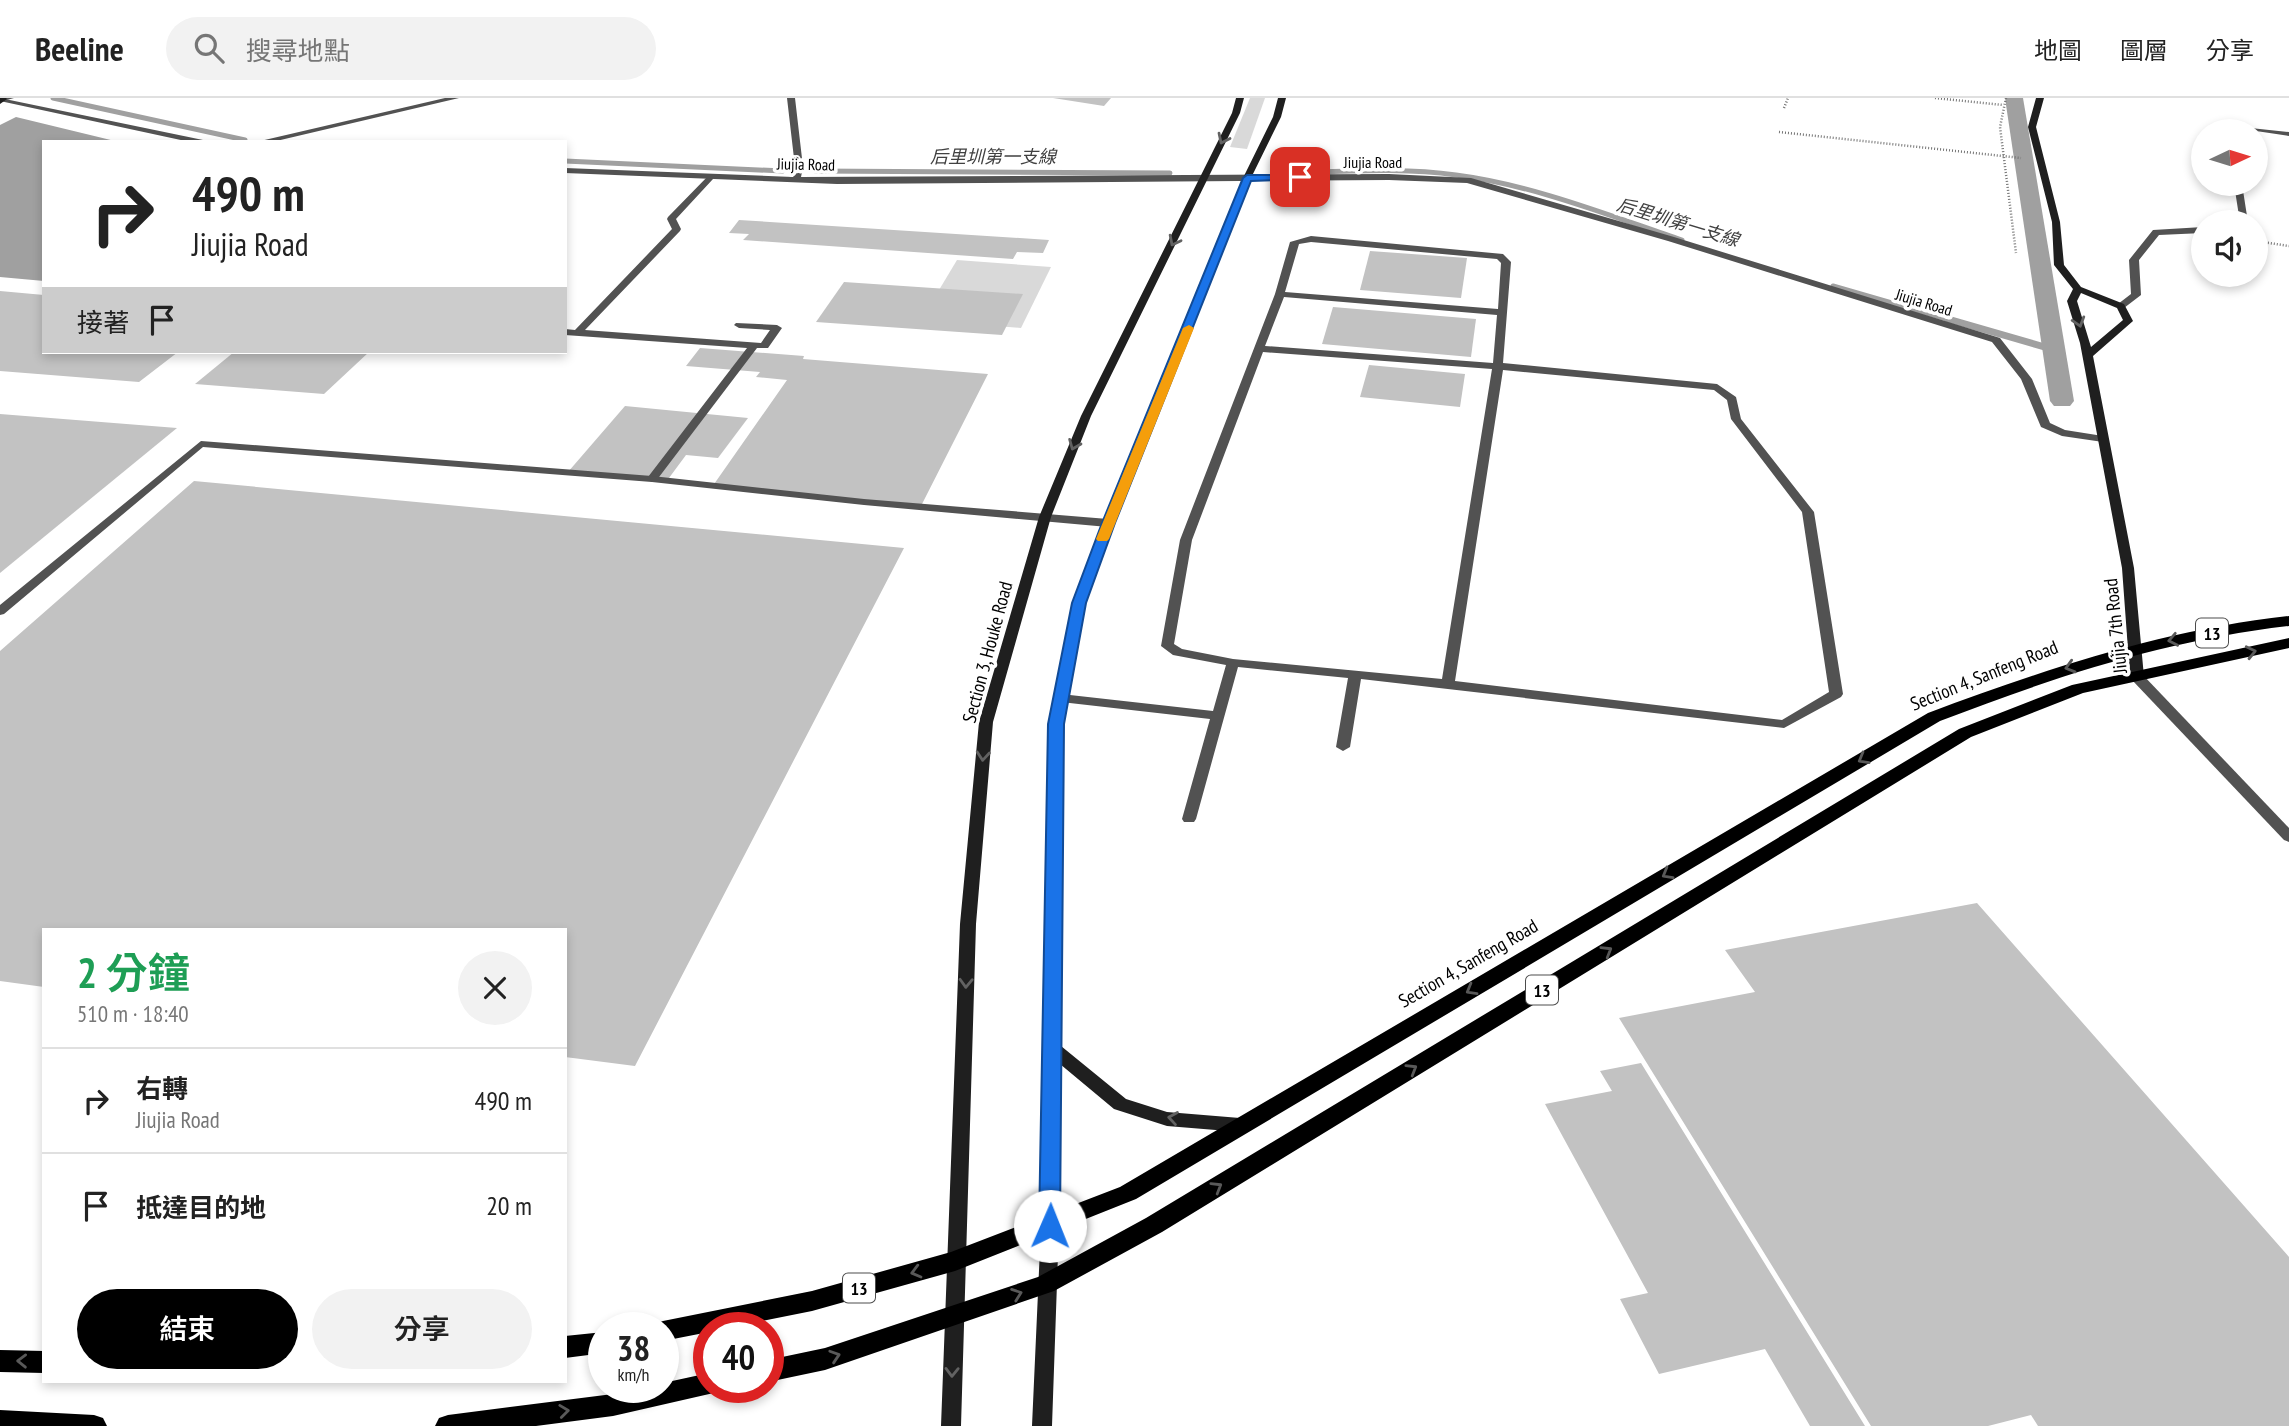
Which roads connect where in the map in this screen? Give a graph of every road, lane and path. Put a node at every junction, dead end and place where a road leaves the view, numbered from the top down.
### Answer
1 (455, 98) edge
2 (791, 98) edge
3 (1240, 98) edge
4 (1282, 98) edge
5 (1788, 98) edge
6 (1935, 98) edge
7 (2006, 98) edge
8 (2040, 98) edge
9 (3, 100) edge
10 (2003, 104) junction
11 (1784, 107) dead end
12 (1779, 132) dead end
13 (2268, 132) edge
14 (2289, 134) edge
15 (193, 140) edge
16 (266, 140) edge
17 (2004, 156) junction
18 (2039, 160) junction
19 (567, 170) edge
20 (710, 177) junction
21 (1247, 178) junction
22 (1203, 179) junction
23 (796, 180) junction
24 (2191, 231) edge
25 (2268, 242) edge
26 (2289, 246) edge
27 (2016, 253) dead end
28 (2078, 289) junction
29 (1280, 294) junction
30 (2121, 306) junction
31 (1501, 312) junction
32 (739, 326) dead end
33 (571, 332) edge
34 (754, 345) junction
35 (1259, 349) junction
36 (2087, 356) junction
37 (1499, 366) junction
38 (2103, 439) junction
39 (652, 479) junction
40 (1045, 517) junction
41 (1108, 523) junction
42 (0, 611) edge
43 (2289, 621) edge
44 (2289, 643) edge
45 (2135, 648) junction
46 (1233, 663) junction
47 (1355, 675) junction
48 (2137, 677) junction
49 (1448, 684) junction
50 (1061, 698) junction
51 (1218, 716) junction
52 (1343, 747) dead end
53 (1189, 819) dead end
54 (2289, 837) edge
55 (1052, 1048) junction
56 (1241, 1125) junction
57 (1050, 1226) junction
58 (955, 1261) junction
59 (1046, 1284) junction
60 (953, 1317) junction
61 (679, 1328) edge
62 (588, 1344) edge
63 (567, 1347) edge
64 (0, 1361) edge
65 (42, 1362) edge
66 (784, 1368) edge
67 (693, 1388) edge
68 (0, 1421) edge
69 (94, 1426) edge
70 (448, 1426) edge
71 (951, 1426) edge
72 (1042, 1426) edge

1 - 16 street
2 - 23 street
3 -> 22 street, Section 3, Houke Road
4 - 21 street
5 - 11 path
6 - 10 path
7 - 10 path
8 - 18 street
9 - 15 street
10 - 17 path
12 - 17 path
13 - 14 street
17 - 18 path
17 - 27 path
18 - 28 street
19 - 20 street, Jiujia Road
20 - 23 street, Jiujia Road
20 - 33 street
21 - 22 street, Jiujia Road
21 - 38 street, Jiujia Road
21 - 41 street
22 - 23 street, Jiujia Road
22 -> 40 street, Section 3, Houke Road
24 - 30 street
25 - 26 path
28 - 30 street
28 -> 36 street, Jiujia 7th Road
29 - 31 street
29 - 31 street
29 - 35 street
30 - 36 street
31 - 37 street
32 - 34 street
33 - 34 street
34 - 39 street
35 - 37 street
35 - 46 street
36 - 38 street, Jiujia 7th Road
37 - 49 street
37 - 49 street
38 - 45 street, Jiujia 7th Road
39 - 40 street
39 - 42 street
40 - 41 street
40 -> 58 street, Section 3, Houke Road
41 - 50 street
43 -> 45 main road, Section 4, Sanfeng Road / 13
48 -> 44 main road, 13
45 - 48 street, Jiujia 7th Road
45 -> 56 main road, Section 4, Sanfeng Road / 13
46 - 47 street
46 - 51 street
47 - 49 street
47 - 52 street
48 - 54 street, Jiujia 7th Road
59 -> 48 main road, 13
50 - 51 street
50 - 55 street
51 - 53 street
56 -> 55 street
55 - 57 street
56 - 57 main road, Section 4, Sanfeng Road / 13
57 - 58 main road, Section 4, Sanfeng Road / 13
57 - 59 street
58 - 60 street, Section 3, Houke Road
58 -> 61 main road, Section 4, Sanfeng Road / 13
60 -> 59 main road, 13
59 - 72 street
66 -> 60 main road, 13
60 -> 71 street, Section 3, Houke Road
62 - 63 main road
65 -> 64 main road
70 -> 67 main road
68 - 69 main road

